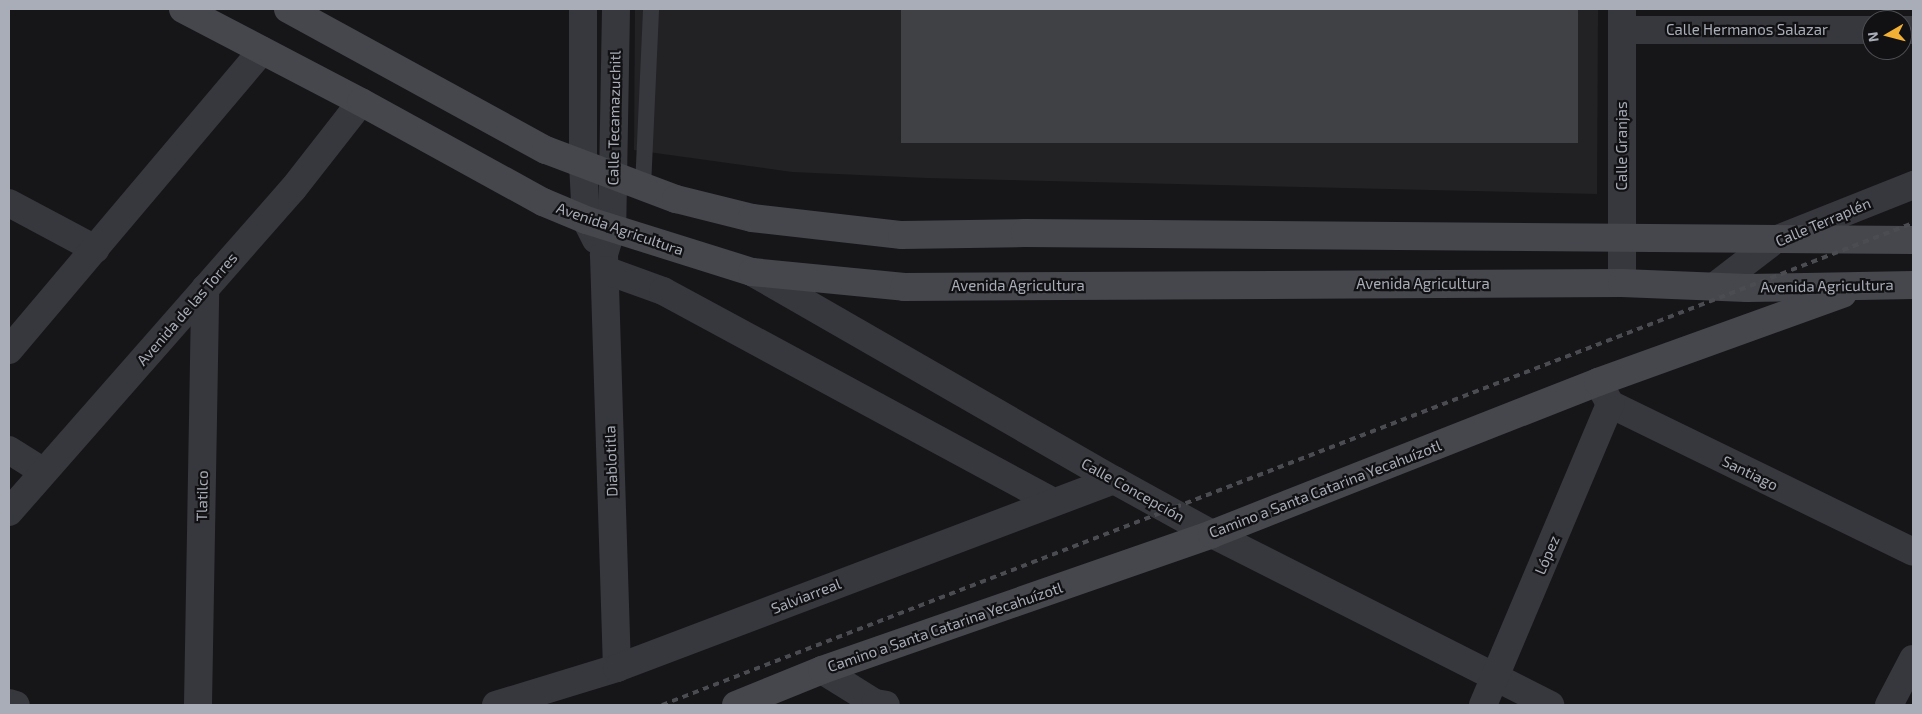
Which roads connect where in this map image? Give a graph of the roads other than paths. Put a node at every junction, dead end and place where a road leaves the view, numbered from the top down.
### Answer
1 (182, 9) edge
2 (288, 9) edge
3 (583, 9) edge
4 (616, 9) edge
5 (651, 9) edge
6 (1622, 19) edge
7 (1862, 30) edge
8 (262, 51) junction
9 (361, 102) junction
10 (582, 164) junction
11 (612, 176) junction
12 (1913, 185) edge
13 (643, 187) junction
14 (9, 203) edge
15 (586, 220) junction
16 (612, 228) junction
17 (1622, 237) junction
18 (1775, 240) junction
19 (1913, 240) edge
20 (95, 249) junction
21 (605, 262) junction
22 (1913, 270) edge
23 (752, 272) junction
24 (1622, 283) junction
25 (1913, 285) edge
26 (1715, 286) junction
27 (1863, 286) junction
28 (205, 288) junction
29 (9, 350) edge
30 (1604, 394) junction
31 (9, 450) edge
32 (44, 472) junction
33 (1114, 480) junction
34 (1054, 502) junction
35 (9, 512) edge
36 (1212, 534) junction
37 (1913, 552) edge
38 (1913, 659) edge
39 (617, 668) junction
40 (822, 670) junction
41 (1495, 677) junction
42 (9, 703) edge
43 (16, 705) edge
44 (198, 705) edge
45 (496, 705) edge
46 (736, 705) edge
47 (886, 705) edge
48 (1483, 705) edge
49 (1550, 705) edge
50 (1890, 705) edge

1 - 8 main road, Avenida Agricultura
2 - 10 main road
3 - 10 street, Calle Tecamazuchitl
4 - 11 street, Calle Tecamazuchitl
5 - 13 lane
6 - 7 street, Calle Hermanos Salazar
6 - 17 street, Calle Granjas
8 - 9 main road, Avenida Agricultura
8 - 20 street
9 - 15 main road, Avenida Agricultura
9 - 28 street, Avenida de las Torres
10 - 11 main road
10 - 15 street, Calle Tecamazuchitl
11 - 13 main road
11 - 16 street, Calle Tecamazuchitl
12 - 18 street, Calle Terraplén
13 - 17 main road
14 - 20 street
15 - 16 main road, Avenida Agricultura
15 - 21 street, Diablotitla
16 - 21 street, Diablotitla
16 - 23 main road, Avenida Agricultura
17 - 18 main road
17 - 24 street, Calle Granjas
18 - 19 main road
18 - 26 street, Calle Terraplén
20 - 29 street
21 - 34 street
21 - 39 street, Diablotitla
22 - 27 main road, Camino a Santa Catarina Yecahuízotl
23 - 24 main road, Avenida Agricultura
23 - 33 street, Calle Concepción
24 - 26 main road, Avenida Agricultura
25 - 27 main road, Avenida Agricultura
26 - 27 main road, Avenida Agricultura
27 - 30 main road, Camino a Santa Catarina Yecahuízotl
28 - 32 street, Avenida de las Torres
28 - 44 street, Tlatilco
30 - 36 main road, Camino a Santa Catarina Yecahuízotl
30 - 37 street, Santiago
30 - 41 street, López
31 - 32 street
32 - 35 street, Avenida de las Torres
33 - 34 street, Salviarreal
33 - 36 street, Calle Concepción
34 - 39 street, Salviarreal
36 - 40 main road, Camino a Santa Catarina Yecahuízotl
36 - 41 street, Calle Concepción
38 - 50 street
39 - 45 street, Salviarreal
40 - 46 main road, Camino a Santa Catarina Yecahuízotl
40 - 47 street
41 - 48 street, López
41 - 49 street, Calle Concepción
42 - 43 street

